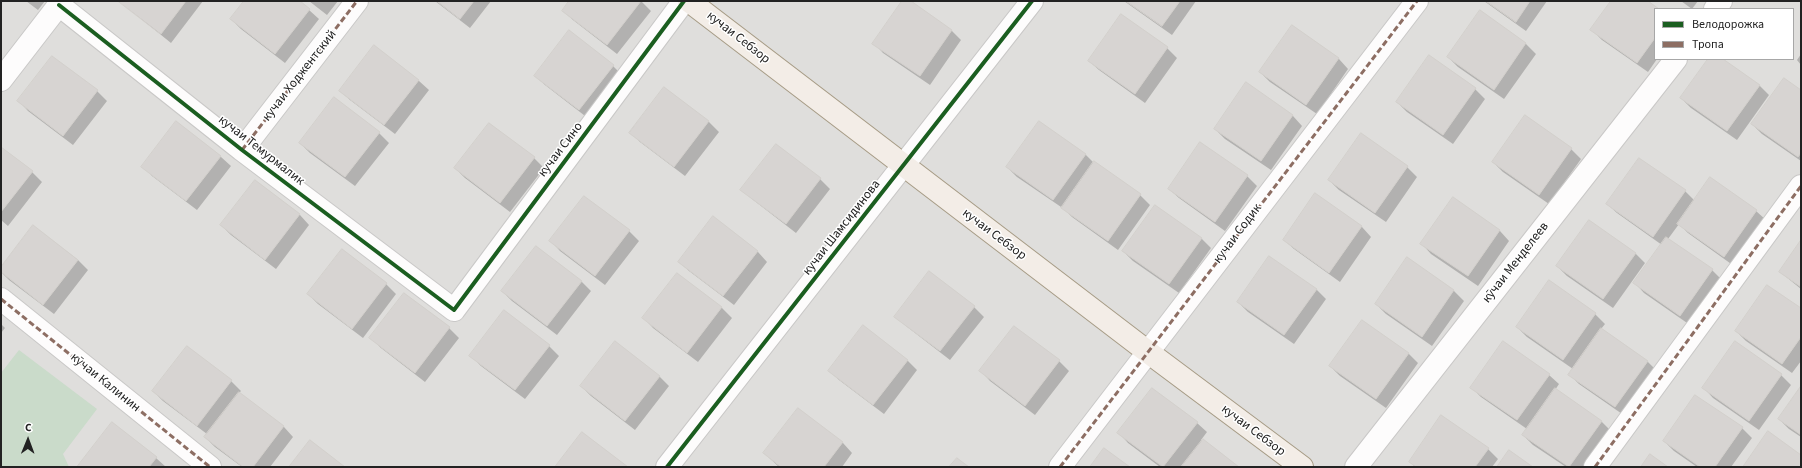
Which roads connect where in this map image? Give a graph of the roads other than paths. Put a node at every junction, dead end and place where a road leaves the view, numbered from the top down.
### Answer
1 (358, 1) edge
2 (684, 1) edge
3 (689, 1) edge
4 (1032, 1) edge
5 (1417, 1) edge
6 (60, 3) edge
7 (1675, 60) edge
8 (1, 80) edge
9 (242, 150) junction
10 (903, 166) junction
11 (1801, 186) edge
12 (1, 299) edge
13 (454, 310) joint
14 (1148, 352) junction
15 (210, 467) edge
16 (667, 467) edge
17 (1060, 467) edge
18 (1302, 467) edge
19 (1356, 467) edge
20 (1595, 467) edge

1 - 9 street, кучаи Ходжентский
2 - 13 street, кучаи Сино
3 - 10 main road, кучаи Себзор
4 - 10 street, кучаи Шамсидинова
5 - 14 street, кучаи Содик
6 - 8 street
6 - 9 street, кучаи Темурмалик
7 - 19 street, кӯчаи Менделеев
9 - 13 street, кучаи Темурмалик
10 - 14 main road, кучаи Себзор
10 - 16 street, кучаи Шамсидинова
11 - 20 street
12 - 15 street, кӯчаи Калинин
14 - 17 street, кучаи Содик
14 - 18 main road, кучаи Себзор

